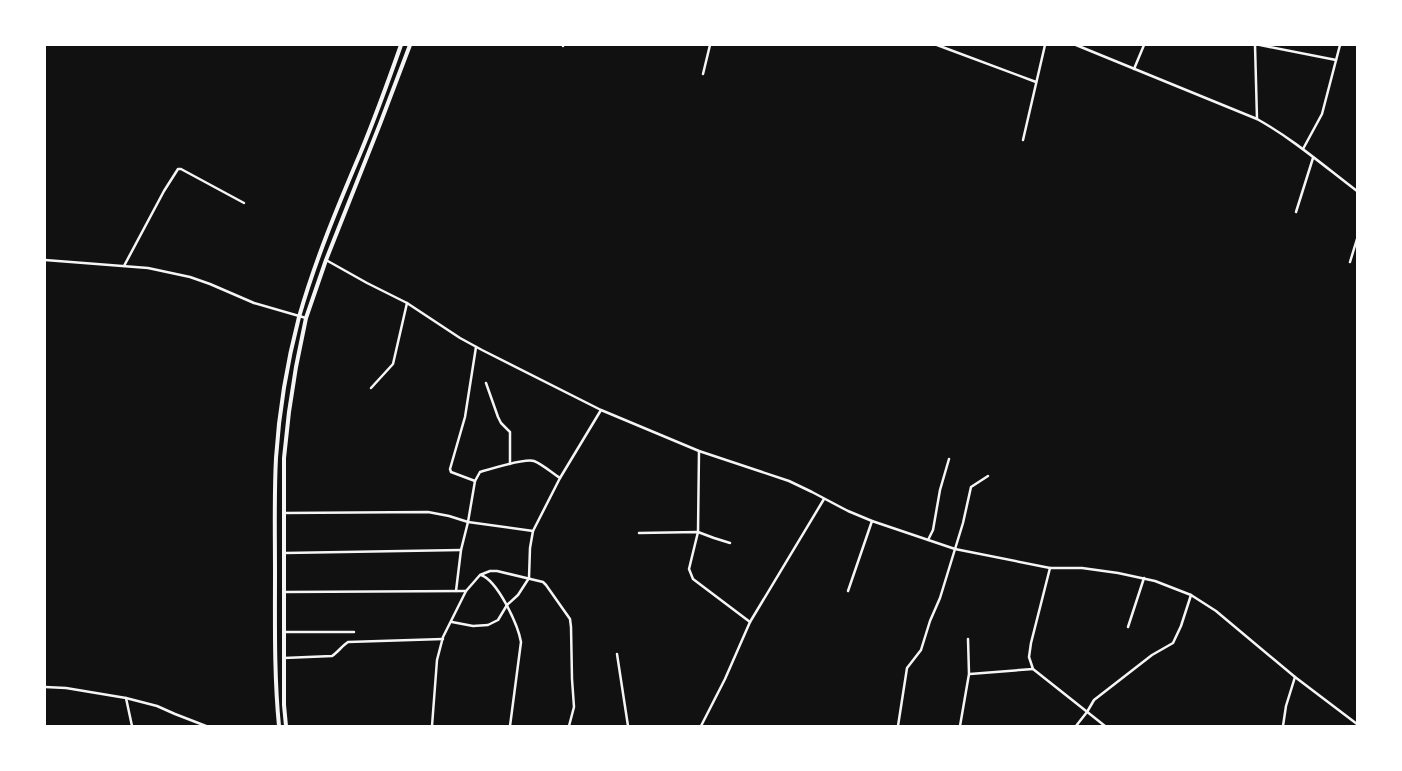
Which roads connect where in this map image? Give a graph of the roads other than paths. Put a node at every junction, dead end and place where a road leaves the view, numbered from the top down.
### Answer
1 (401, 45) edge
2 (410, 45) edge
3 (710, 45) edge
4 (937, 45) edge
5 (1045, 45) edge
6 (1078, 45) edge
7 (1144, 45) edge
8 (1255, 45) edge
9 (1260, 45) edge
10 (1340, 45) edge
11 (1336, 60) junction
12 (1134, 68) junction
13 (703, 74) dead end
14 (1036, 82) junction
15 (1256, 119) junction
16 (1023, 140) dead end
17 (1303, 149) junction
18 (1313, 158) junction
19 (1357, 191) edge
20 (244, 203) dead end
21 (1296, 212) dead end
22 (1357, 239) edge
23 (45, 260) edge
24 (326, 260) junction
25 (1350, 262) dead end
26 (124, 266) junction
27 (407, 303) junction
28 (300, 316) junction
29 (306, 318) junction
30 (476, 347) junction
31 (486, 383) dead end
32 (371, 388) dead end
33 (601, 410) junction
34 (699, 451) junction
35 (949, 459) dead end
36 (510, 464) junction
37 (988, 476) dead end
38 (560, 478) junction
39 (475, 481) junction
40 (825, 499) junction
41 (284, 513) junction
42 (872, 521) junction
43 (468, 522) junction
44 (533, 531) junction
45 (698, 532) junction
46 (639, 533) dead end
47 (928, 540) junction
48 (730, 542) dead end
49 (955, 549) junction
50 (461, 550) junction
51 (283, 553) junction
52 (1050, 568) junction
53 (480, 575) junction
54 (529, 578) junction
55 (1144, 578) junction
56 (456, 591) junction
57 (466, 591) junction
58 (848, 591) dead end
59 (283, 592) junction
60 (1191, 596) junction
61 (507, 605) junction
62 (452, 622) junction
63 (750, 622) junction
64 (1128, 627) dead end
65 (284, 632) junction
66 (354, 632) dead end
67 (443, 639) junction
68 (968, 639) dead end
69 (617, 654) dead end
70 (284, 658) junction
71 (1033, 669) junction
72 (969, 674) junction
73 (1296, 676) junction
74 (45, 687) edge
75 (126, 698) junction
76 (1087, 712) junction
77 (1357, 724) edge
78 (132, 726) edge
79 (206, 726) edge
80 (279, 726) edge
81 (286, 726) edge
82 (432, 726) edge
83 (510, 726) edge
84 (569, 726) edge
85 (628, 726) edge
86 (701, 726) edge
87 (898, 726) edge
88 (960, 726) edge
89 (1076, 726) edge
90 (1105, 726) edge
91 (1283, 726) edge

1 - 28 main road
2 - 24 main road
3 - 13 street
4 - 14 street
5 - 14 street
6 - 12 street
7 - 12 street
8 - 15 street
9 - 11 street
10 - 11 street
11 - 17 street
12 - 15 street
14 - 16 street
15 - 17 street
17 - 18 street
18 - 19 street
18 - 21 street
20 - 26 street
22 - 25 street
23 - 26 street
24 - 27 street
24 - 29 main road
26 - 28 street
27 - 30 street
27 - 32 street
28 - 29 street
28 - 80 main road
29 - 41 main road
30 - 33 street
30 - 39 street
31 - 36 street
33 - 34 street
33 - 38 street
34 - 40 street
34 - 45 street
35 - 47 street
36 - 38 street
36 - 39 street
37 - 49 street
38 - 44 street
39 - 43 street
40 - 42 street
40 - 63 street
41 - 43 street
41 - 51 main road
42 - 47 street
42 - 58 street
43 - 44 street
43 - 50 street
44 - 54 street
45 - 46 street
45 - 48 street
45 - 63 street
47 - 49 street
49 - 52 street
49 - 87 street
50 - 51 street
50 - 56 street
51 - 59 main road
52 - 55 street
52 - 71 street
53 - 54 street
53 - 57 street
53 - 61 street
54 - 61 street
54 - 84 street
55 - 60 street
55 - 64 street
56 - 57 street
56 - 59 street
57 - 62 street
59 - 65 main road
60 - 73 street
60 - 76 street
61 - 62 street
61 - 83 street
62 - 67 street
63 - 86 street
65 - 66 street
65 - 70 main road
67 - 70 street
67 - 82 street
68 - 72 street
69 - 85 street
70 - 81 main road
71 - 72 street
71 - 76 street
72 - 88 street
73 - 77 street
73 - 91 street
74 - 75 street
75 - 78 street
75 - 79 street
76 - 89 street
76 - 90 street

